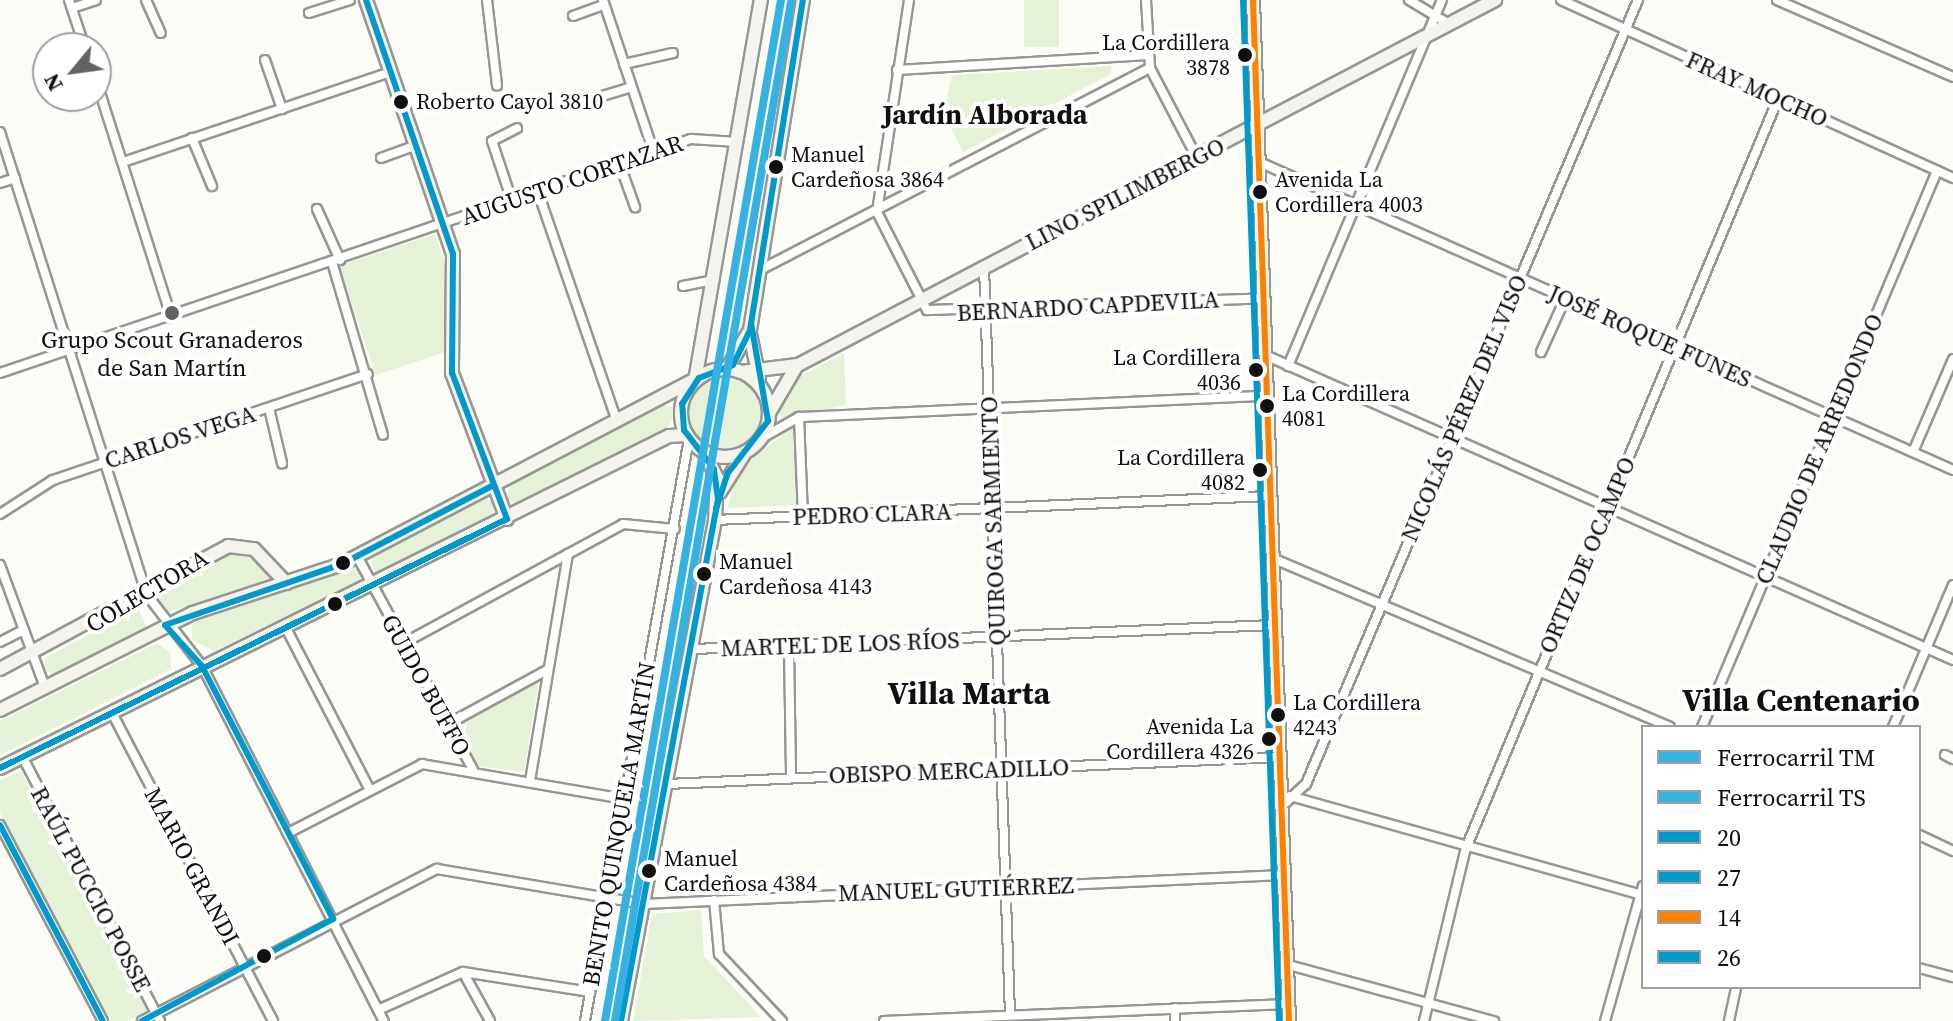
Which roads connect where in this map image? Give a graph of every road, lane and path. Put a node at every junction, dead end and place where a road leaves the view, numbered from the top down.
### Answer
1 (96, 0) edge
2 (146, 0) edge
3 (350, 0) edge
4 (366, 0) edge
5 (487, 0) edge
6 (761, 0) edge
7 (803, 0) edge
8 (909, 0) edge
9 (1146, 0) edge
10 (1253, 0) edge
11 (1409, 0) edge
12 (1442, 0) edge
13 (1495, 0) edge
14 (1561, 0) edge
15 (1638, 0) edge
16 (1777, 0) edge
17 (604, 3) edge
18 (71, 4) edge
19 (1437, 12) junction
20 (309, 13) dead end
21 (573, 16) dead end
22 (1449, 24) junction
23 (1625, 29) junction
24 (80, 32) edge
25 (161, 33) dead end
26 (1430, 33) junction
27 (673, 53) dead end
28 (1149, 55) junction
29 (265, 60) dead end
30 (624, 64) junction
31 (1150, 68) junction
32 (897, 70) junction
33 (391, 72) junction
34 (1953, 77) edge
35 (497, 85) dead end
36 (632, 87) junction
37 (1778, 99) junction
38 (579, 103) dead end
39 (282, 109) junction
40 (107, 112) edge
41 (1258, 122) junction
42 (517, 128) dead end
43 (0, 132) edge
44 (192, 138) junction
45 (737, 142) junction
46 (417, 145) junction
47 (654, 153) junction
48 (381, 158) dead end
49 (1197, 158) junction
50 (123, 162) junction
51 (1259, 162) junction
52 (620, 165) junction
53 (1937, 171) junction
54 (15, 178) junction
55 (1953, 178) edge
56 (0, 183) edge
57 (212, 186) dead end
58 (538, 192) junction
59 (512, 201) junction
60 (1355, 206) junction
61 (635, 207) dead end
62 (317, 209) dead end
63 (877, 212) junction
64 (444, 224) junction
65 (336, 261) junction
66 (984, 266) junction
67 (760, 270) junction
68 (1518, 278) junction
69 (714, 280) junction
70 (683, 286) dead end
71 (1263, 298) junction
72 (1565, 299) junction
73 (919, 301) junction
74 (986, 312) junction
75 (171, 317) junction
76 (750, 330) junction
77 (1676, 347) junction
78 (66, 351) junction
79 (1541, 352) dead end
80 (1265, 355) junction
81 (1953, 359) edge
82 (798, 365) junction
83 (1288, 366) junction
84 (727, 369) junction
85 (741, 372) junction
86 (757, 372) junction
87 (0, 373) edge
88 (368, 374) junction
89 (698, 378) junction
90 (763, 391) junction
91 (1267, 396) junction
92 (989, 407) junction
93 (269, 408) junction
94 (769, 415) junction
95 (799, 417) junction
96 (1833, 417) junction
97 (616, 419) junction
98 (383, 435) dead end
99 (688, 437) junction
100 (762, 438) junction
101 (1451, 438) junction
102 (1913, 452) junction
103 (705, 453) junction
104 (744, 453) junction
105 (103, 462) junction
106 (282, 463) dead end
107 (1953, 470) edge
108 (492, 486) junction
109 (1270, 496) junction
110 (718, 499) junction
111 (1607, 507) junction
112 (992, 511) junction
113 (0, 514) edge
114 (803, 517) junction
115 (507, 519) junction
116 (715, 520) junction
117 (675, 529) junction
118 (568, 554) junction
119 (357, 556) junction
120 (1272, 558) junction
121 (0, 565) edge
122 (1765, 577) junction
123 (286, 583) junction
124 (1953, 585) edge
125 (373, 587) junction
126 (147, 595) junction
127 (1384, 601) junction
128 (165, 625) junction
129 (1274, 625) junction
130 (287, 630) junction
131 (22, 631) junction
132 (998, 638) junction
133 (0, 642) edge
134 (404, 643) junction
135 (789, 647) junction
136 (1927, 648) junction
137 (694, 649) junction
138 (31, 657) junction
139 (1953, 660) edge
140 (202, 666) junction
141 (0, 669) edge
142 (547, 670) junction
143 (1539, 672) junction
144 (45, 687) junction
145 (0, 710) edge
146 (111, 711) junction
147 (448, 724) junction
148 (1665, 725) edge
149 (1703, 725) edge
150 (1894, 725) edge
151 (22, 756) junction
152 (1279, 757) junction
153 (0, 768) edge
154 (1001, 769) junction
155 (473, 770) junction
156 (791, 778) junction
157 (530, 781) junction
158 (667, 784) junction
159 (1280, 789) junction
160 (370, 790) junction
161 (619, 798) junction
162 (1292, 798) junction
163 (1280, 808) junction
164 (0, 825) edge
165 (288, 833) junction
166 (1921, 836) edge
167 (1466, 848) junction
168 (1953, 851) edge
169 (1283, 875) junction
170 (1005, 887) junction
171 (1641, 892) edge
172 (605, 895) junction
173 (1641, 895) edge
174 (714, 900) junction
175 (644, 904) junction
176 (333, 919) junction
177 (1285, 964) junction
178 (245, 966) junction
179 (1921, 969) edge
180 (463, 972) junction
181 (1953, 977) edge
182 (1736, 989) edge
183 (590, 992) junction
184 (1429, 1002) junction
185 (1288, 1004) junction
186 (1175, 1008) junction
187 (378, 1010) junction
188 (1010, 1015) junction
189 (158, 1017) edge
190 (1084, 1017) edge
191 (946, 1020) edge
192 (103, 1021) edge
193 (142, 1021) edge
194 (273, 1021) edge
195 (384, 1021) edge
196 (490, 1021) edge
197 (585, 1021) edge
198 (621, 1021) edge
199 (782, 1021) edge
200 (884, 1021) edge
201 (1175, 1021) edge
202 (1289, 1021) edge
203 (1424, 1021) edge
204 (1494, 1021) edge
205 (1605, 1021) edge
206 (1729, 1021) edge

1 - 18 street
2 - 25 street
3 - 20 street
4 - 33 main road
5 - 35 street
6 - 45 main road
7 - 67 main road
8 - 32 street
9 - 28 street
10 - 41 main road
11 - 19 street
12 - 19 street
13 - 22 main road, LINO SPILIMBERGO
14 - 23 street, FRAY MOCHO
15 - 23 street, NICOLÁS PÉREZ DEL VISO
16 - 34 street
17 - 21 street
17 - 30 street
18 - 24 street
19 - 22 street
19 - 26 street
22 - 26 main road, LINO SPILIMBERGO
23 - 37 street, FRAY MOCHO
23 - 68 street, NICOLÁS PÉREZ DEL VISO
26 - 41 main road, LINO SPILIMBERGO
26 - 60 street
27 - 30 street
28 - 31 street
28 - 32 street
29 - 39 street
30 - 36 street
31 - 49 street
31 - 63 street
32 - 63 street
33 - 39 street
33 - 46 main road
36 - 38 street
36 - 47 street
37 - 53 street, FRAY MOCHO
37 - 77 street, ORTIZ DE OCAMPO
39 - 44 street
40 - 50 street
41 - 49 main road, LINO SPILIMBERGO
41 - 51 main road
42 - 59 street
43 - 54 street
44 - 50 street
44 - 57 street
45 - 47 street, AUGUSTO CORTAZAR
45 - 69 main road
46 - 48 street
46 - 64 main road
47 - 52 street, AUGUSTO CORTAZAR
49 - 66 main road, LINO SPILIMBERGO
50 - 75 street
51 - 60 street, JOSÉ ROQUE FUNES
51 - 71 main road
52 - 58 street, AUGUSTO CORTAZAR
52 - 61 street
53 - 55 street, FRAY MOCHO
53 - 96 street, CLAUDIO DE ARREDONDO
54 - 56 street
54 - 78 street
58 - 59 street, AUGUSTO CORTAZAR
58 - 97 street
59 - 64 street, AUGUSTO CORTAZAR
60 - 68 street, JOSÉ ROQUE FUNES
60 - 83 street
62 - 65 street
63 - 67 street
63 - 73 street
64 - 65 street, AUGUSTO CORTAZAR
64 - 108 main road
65 - 75 street, AUGUSTO CORTAZAR
65 - 88 street
66 - 73 main road, LINO SPILIMBERGO
66 - 74 street, QUIROGA SARMIENTO
67 - 76 main road
68 - 72 street, JOSÉ ROQUE FUNES
68 - 101 street, NICOLÁS PÉREZ DEL VISO
69 - 70 street
69 - 89 main road
71 - 74 street, BERNARDO CAPDEVILA
71 - 80 main road
72 - 77 street, JOSÉ ROQUE FUNES
72 - 79 street
73 - 74 street, BERNARDO CAPDEVILA
73 - 82 main road, LINO SPILIMBERGO
74 - 92 street, QUIROGA SARMIENTO
75 - 78 street, AUGUSTO CORTAZAR
76 - 84 main road
76 - 86 main road
77 - 96 street, JOSÉ ROQUE FUNES
77 - 111 street, ORTIZ DE OCAMPO
78 - 87 street, AUGUSTO CORTAZAR
78 - 105 street
80 - 83 street
80 - 91 main road
81 - 102 street
82 - 86 main road, LINO SPILIMBERGO
82 - 94 main road
83 - 101 street
84 - 85 main road, LINO SPILIMBERGO
84 - 89 main road, LINO SPILIMBERGO
85 - 86 main road, LINO SPILIMBERGO
85 - 90 main road, LINO SPILIMBERGO
86 - 90 main road
88 - 93 street, CARLOS VEGA
88 - 98 street
89 - 97 main road, LINO SPILIMBERGO
89 - 99 main road
90 - 94 main road
91 - 92 street
91 - 109 main road
92 - 95 street
92 - 112 street, QUIROGA SARMIENTO
93 - 105 street, CARLOS VEGA
93 - 106 street
94 - 100 main road
95 - 100 street
95 - 114 street
96 - 102 street, JOSÉ ROQUE FUNES
96 - 122 street, CLAUDIO DE ARREDONDO
97 - 108 main road, LINO SPILIMBERGO
99 - 103 main road
99 - 115 main road
99 - 117 street, BENITO QUINQUELA MARTÍN
100 - 104 main road
101 - 111 street
101 - 127 street, NICOLÁS PÉREZ DEL VISO
102 - 107 street, JOSÉ ROQUE FUNES
103 - 104 main road
103 - 110 main road
104 - 110 main road
105 - 113 street, CARLOS VEGA
105 - 126 street
108 - 115 main road
108 - 119 main road, LINO SPILIMBERGO
109 - 112 street, PEDRO CLARA
109 - 120 main road
110 - 116 main road
111 - 122 street
111 - 143 street, ORTIZ DE OCAMPO
112 - 114 street, PEDRO CLARA
112 - 132 street, QUIROGA SARMIENTO
114 - 116 street, PEDRO CLARA
115 - 125 main road
116 - 137 main road
117 - 118 street
117 - 161 street, BENITO QUINQUELA MARTÍN
118 - 134 street
118 - 142 street
119 - 123 main road, LINO SPILIMBERGO
119 - 125 street, GUIDO BUFFO
120 - 127 street
120 - 129 main road
121 - 131 street
122 - 136 street
122 - 149 street, CLAUDIO DE ARREDONDO
123 - 126 main road, COLECTORA
123 - 128 main road, LINO SPILIMBERGO
124 - 136 street
125 - 130 main road
125 - 134 street, GUIDO BUFFO
126 - 128 street
126 - 138 main road, COLECTORA
127 - 143 street
127 - 162 street, NICOLÁS PÉREZ DEL VISO
128 - 140 street
128 - 144 main road, LINO SPILIMBERGO
129 - 132 street, MARTEL DE LOS RÍOS
129 - 152 main road
130 - 140 main road
130 - 160 street
131 - 133 street
131 - 138 street
132 - 135 street, MARTEL DE LOS RÍOS
132 - 154 street, QUIROGA SARMIENTO
134 - 147 street, GUIDO BUFFO
135 - 137 street, MARTEL DE LOS RÍOS
135 - 156 street
136 - 139 street
136 - 150 street
137 - 158 main road
138 - 141 main road, COLECTORA
138 - 144 street
140 - 146 main road
140 - 165 street
142 - 147 street
142 - 157 street
143 - 148 street
143 - 167 street, ORTIZ DE OCAMPO
144 - 145 main road, LINO SPILIMBERGO
146 - 151 main road
146 - 178 street, MARIO GRANDI
147 - 155 street, GUIDO BUFFO
151 - 153 main road
151 - 189 street, RAÚL PUCCIO POSSE
152 - 154 street, OBISPO MERCADILLO
152 - 159 main road
154 - 156 street, OBISPO MERCADILLO
154 - 170 street, QUIROGA SARMIENTO
155 - 157 street
155 - 160 street
156 - 158 street, OBISPO MERCADILLO
157 - 161 street
158 - 175 main road
159 - 162 street
159 - 163 main road
160 - 165 street
161 - 172 street, BENITO QUINQUELA MARTÍN
162 - 163 street, NICOLÁS PÉREZ DEL VISO
162 - 167 street
163 - 169 main road
164 - 192 street
165 - 176 street
166 - 168 street
167 - 171 street
167 - 184 street, ORTIZ DE OCAMPO
169 - 170 street, MANUEL GUTIÉRREZ
169 - 177 main road
170 - 174 street, MANUEL GUTIÉRREZ
170 - 188 street, QUIROGA SARMIENTO
172 - 175 street, MANUEL GUTIÉRREZ
172 - 176 street, MANUEL GUTIÉRREZ
172 - 183 street, BENITO QUINQUELA MARTÍN
173 - 205 street
174 - 175 street, MANUEL GUTIÉRREZ
174 - 199 street
175 - 198 main road
176 - 178 street, MANUEL GUTIÉRREZ
176 - 187 street
177 - 184 street
177 - 185 main road
178 - 189 street, MANUEL GUTIÉRREZ
178 - 194 street, MARIO GRANDI
179 - 181 street
180 - 183 street
180 - 187 street
180 - 196 street
182 - 206 street
183 - 197 street, BENITO QUINQUELA MARTÍN
184 - 203 street, ORTIZ DE OCAMPO
184 - 204 street
185 - 186 street
185 - 202 main road
186 - 190 street
186 - 201 street
187 - 195 street
188 - 190 street
188 - 191 street
189 - 193 street, MANUEL GUTIÉRREZ
191 - 200 street

